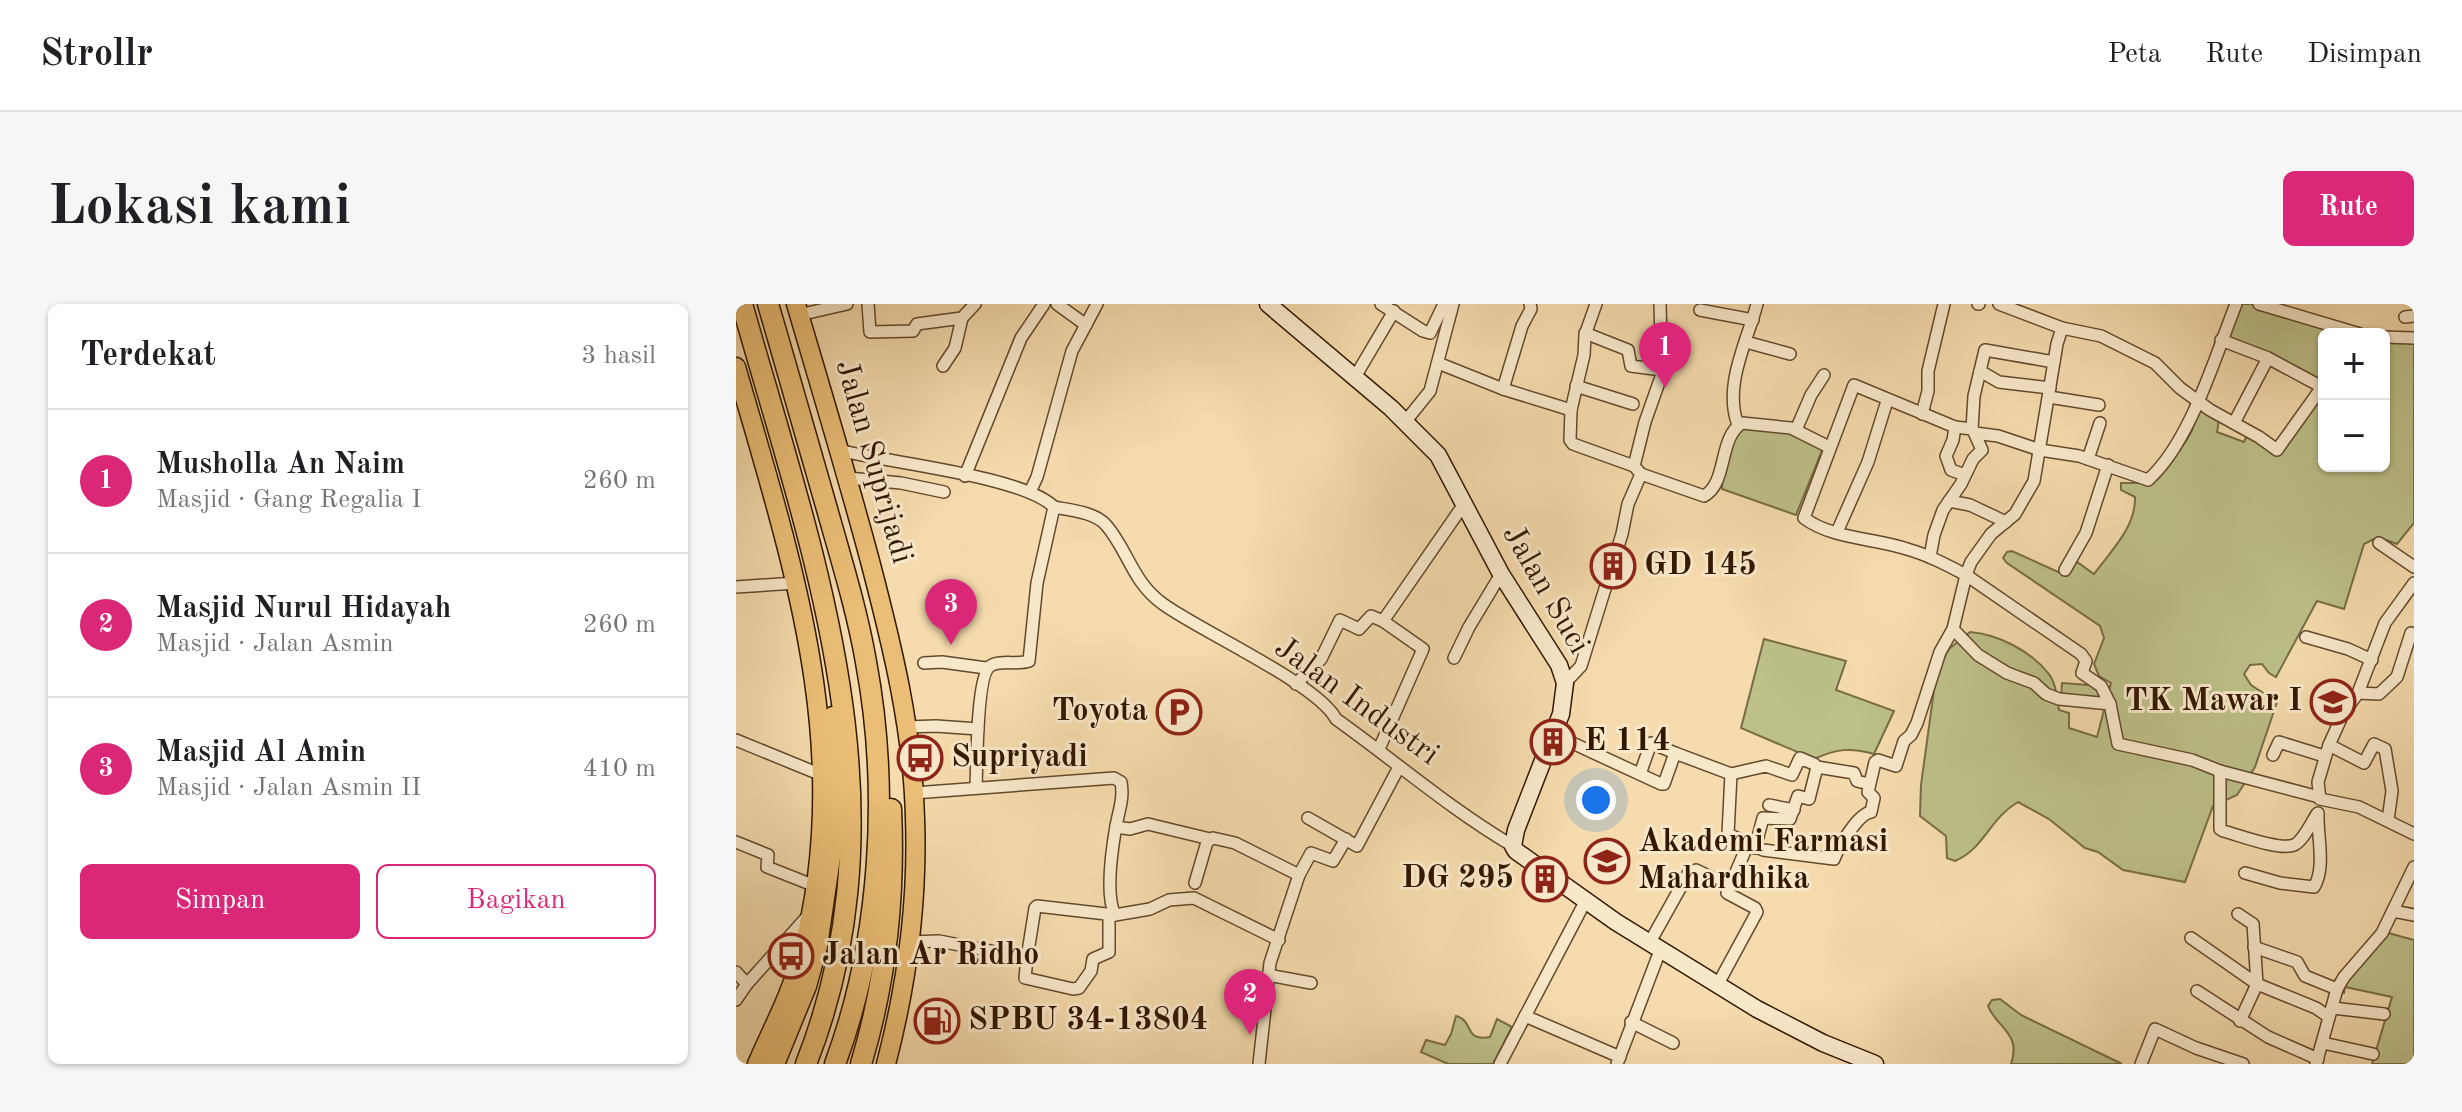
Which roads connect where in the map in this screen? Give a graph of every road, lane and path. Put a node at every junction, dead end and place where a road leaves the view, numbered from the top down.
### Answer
1 (742, 304) edge
2 (768, 304) edge
3 (847, 304) edge
4 (868, 304) edge
5 (1044, 304) edge
6 (1057, 304) edge
7 (1097, 304) edge
8 (1268, 304) edge
9 (1381, 304) edge
10 (1530, 304) edge
11 (1596, 304) edge
12 (1660, 304) edge
13 (1757, 304) edge
14 (1944, 304) edge
15 (1999, 304) edge
16 (2236, 304) edge
17 (2259, 304) edge
18 (1447, 308) edge
19 (968, 309) edge
20 (798, 310) edge
21 (1700, 310) dead end
22 (1394, 311) junction
23 (1753, 320) junction
24 (1086, 325) junction
25 (2062, 328) junction
26 (2340, 328) edge
27 (1585, 333) junction
28 (2390, 337) edge
29 (2414, 338) edge
30 (2221, 340) junction
31 (1746, 342) junction
32 (1790, 354) dead end
33 (2268, 358) junction
34 (2054, 362) junction
35 (1438, 363) junction
36 (943, 366) dead end
37 (736, 367) edge
38 (1662, 370) junction
39 (1980, 371) junction
40 (1824, 375) dead end
41 (1355, 377) junction
42 (1576, 386) junction
43 (1503, 389) junction
44 (2050, 393) junction
45 (2197, 400) junction
46 (1887, 401) junction
47 (1633, 404) dead end
48 (2099, 405) dead end
49 (1571, 410) junction
50 (1922, 414) junction
51 (1405, 422) junction
52 (2100, 423) dead end
53 (2234, 423) junction
54 (1738, 425) junction
55 (1955, 427) junction
56 (1796, 430) junction
57 (1974, 431) junction
58 (1829, 447) junction
59 (839, 450) junction
60 (2040, 450) junction
61 (2088, 459) junction
62 (2108, 465) junction
63 (1638, 470) junction
64 (1965, 475) junction
65 (965, 476) junction
66 (848, 478) junction
67 (944, 492) dead end
68 (1030, 492) junction
69 (1949, 501) junction
70 (1464, 504) junction
71 (1054, 507) junction
72 (2006, 522) junction
73 (1837, 532) junction
74 (2379, 543) dead end
75 (1930, 557) junction
76 (2414, 567) edge
77 (2065, 570) dead end
78 (1501, 574) junction
79 (1966, 575) junction
80 (796, 583) junction
81 (2414, 583) edge
82 (736, 587) edge
83 (1383, 621) junction
84 (1953, 629) junction
85 (2411, 633) dead end
86 (2306, 637) dead end
87 (1454, 658) dead end
88 (836, 659) junction
89 (2372, 660) junction
90 (924, 663) dead end
91 (867, 664) junction
92 (986, 668) junction
93 (1565, 683) junction
94 (1296, 684) junction
95 (2358, 693) junction
96 (2110, 704) junction
97 (906, 727) junction
98 (978, 729) junction
99 (1553, 734) junction
100 (736, 740) edge
101 (1379, 749) junction
102 (2327, 750) junction
103 (1675, 753) junction
104 (2273, 755) dead end
105 (1399, 767) junction
106 (1817, 767) junction
107 (2220, 771) junction
108 (1640, 774) junction
109 (1731, 774) junction
110 (824, 776) junction
111 (1869, 784) junction
112 (976, 787) junction
113 (914, 793) junction
114 (2319, 798) junction
115 (1769, 805) dead end
116 (1794, 810) junction
117 (2317, 814) junction
118 (1308, 818) dead end
119 (2388, 820) junction
120 (1116, 827) junction
121 (2414, 834) edge
122 (1210, 839) junction
123 (1346, 839) junction
124 (736, 842) edge
125 (1513, 846) junction
126 (1752, 846) junction
127 (2414, 867) edge
128 (2245, 873) dead end
129 (1299, 875) junction
130 (1195, 883) dead end
131 (815, 886) junction
132 (1729, 886) junction
133 (1585, 902) junction
134 (2393, 911) junction
135 (811, 913) junction
136 (2238, 914) dead end
137 (2414, 915) edge
138 (1112, 916) junction
139 (2191, 938) dead end
140 (1279, 940) junction
141 (909, 942) junction
142 (1656, 945) junction
143 (2254, 947) junction
144 (1027, 958) junction
145 (736, 972) edge
146 (1268, 975) junction
147 (1311, 983) dead end
148 (747, 984) junction
149 (1718, 984) junction
150 (2257, 984) junction
151 (2337, 989) junction
152 (2197, 991) dead end
153 (736, 1000) edge
154 (2331, 1012) junction
155 (2384, 1014) dead end
156 (1525, 1016) junction
157 (2240, 1021) junction
158 (1631, 1022) junction
159 (1673, 1043) dead end
160 (2323, 1043) junction
161 (2373, 1054) dead end
162 (1619, 1061) edge
163 (2317, 1062) edge
164 (757, 1064) edge
165 (774, 1064) edge
166 (806, 1064) edge
167 (835, 1064) edge
168 (861, 1064) edge
169 (886, 1064) edge
170 (1259, 1064) edge
171 (1500, 1064) edge
172 (1875, 1064) edge
173 (2141, 1064) edge
174 (2243, 1064) edge

1 - 88 highway
2 - 91 highway
3 - 20 street
4 - 19 street
5 - 65 street
6 - 24 street
7 - 24 street
8 - 41 street, Jalan Suci
9 - 22 street
10 - 43 street
11 - 27 street
12 - 38 street
13 - 23 street
14 - 50 street
15 - 25 street
16 - 30 street
17 - 26 street
18 - 22 street
18 - 35 street
19 - 36 street
20 - 59 main road, Jalan Suprijadi
21 - 23 street
22 - 41 street
23 - 31 street
24 - 68 street
25 - 34 street
25 - 45 street
27 - 38 street
27 - 42 street
28 - 29 street
30 - 33 street
30 - 45 street
31 - 32 street
31 - 54 street
33 - 53 street
33 - 53 street
34 - 39 street
34 - 44 street
35 - 43 street
35 - 51 street
37 - 80 main road
38 - 63 street
39 - 44 street
39 - 57 street
40 - 56 street
41 - 51 street, Jalan Suci
42 - 47 street
42 - 49 street
43 - 49 street
44 - 48 street
44 - 60 street
45 - 53 street
45 - 62 street
46 - 50 street
46 - 58 street
46 - 73 street
49 - 63 street
50 - 55 street
51 - 70 street, Jalan Suci
52 - 61 street
54 - 56 street
54 - 63 street
55 - 57 street
55 - 64 street
56 - 58 street
57 - 60 street
57 - 64 street
58 - 73 street
59 - 65 street, Jalan Industri
59 - 66 main road, Jalan Suprijadi
60 - 61 street
60 - 72 street
61 - 62 street
62 - 77 street
63 - 93 street
64 - 69 street
65 - 68 street, Jalan Industri
66 - 67 street
66 - 97 main road, Jalan Suprijadi
68 - 71 street, Jalan Industri
69 - 72 street
69 - 75 street
70 - 78 street, Jalan Suci
70 - 83 street
71 - 92 street
71 - 94 street, Jalan Industri
72 - 79 street
73 - 75 street
74 - 76 street
75 - 79 street
78 - 87 street
78 - 93 street, Jalan Suci
79 - 84 street
79 - 96 street
80 - 82 street
80 - 110 main road
81 - 89 street
83 - 94 street
83 - 101 street
84 - 96 street
84 - 111 street
85 - 95 street
86 - 89 street
88 - 165 highway
88 - 166 highway
89 - 95 street
90 - 92 street
91 - 167 highway
91 - 168 highway
92 - 98 street
93 - 99 street, Jalan Suci
94 - 101 street, Jalan Industri
95 - 102 street
96 - 107 street
97 - 98 street
97 - 113 main road, Jalan Suprijadi
98 - 112 street
99 - 108 street
99 - 125 street, Jalan Suci
100 - 110 street
101 - 105 street, Jalan Industri
102 - 104 street
102 - 114 street
102 - 119 street
103 - 108 street
103 - 108 street
103 - 109 street
105 - 123 street
105 - 125 street, Jalan Industri
106 - 109 street
106 - 111 street
106 - 116 street
107 - 114 street
107 - 117 street
109 - 126 street
110 - 131 main road
111 - 126 street
112 - 113 street
112 - 120 street
113 - 141 main road, Jalan Suprijadi
114 - 117 street
114 - 119 street
115 - 116 street
116 - 126 street
117 - 128 street
118 - 123 street
119 - 121 street
120 - 122 street
120 - 138 street
122 - 129 street
122 - 130 street
123 - 129 street
124 - 131 street
125 - 133 street
126 - 132 street
127 - 134 street
129 - 140 street
131 - 135 main road
132 - 142 street
132 - 149 street
133 - 142 street
133 - 156 street
134 - 137 street
134 - 151 street
135 - 148 street
135 - 164 main road
136 - 143 street
138 - 140 street
138 - 144 street
138 - 144 street
139 - 150 street
140 - 146 street
141 - 144 street
141 - 169 main road, Jalan Suprijadi
142 - 149 street
142 - 158 street
143 - 150 street
143 - 151 street
145 - 148 street
146 - 147 street
146 - 170 street
148 - 153 street
149 - 172 street
150 - 154 street
150 - 157 street
151 - 154 street
152 - 157 street
154 - 155 street
154 - 160 street
156 - 162 street
156 - 171 street
157 - 163 street
158 - 159 street
158 - 162 street
160 - 161 street
160 - 163 street
173 - 174 street

